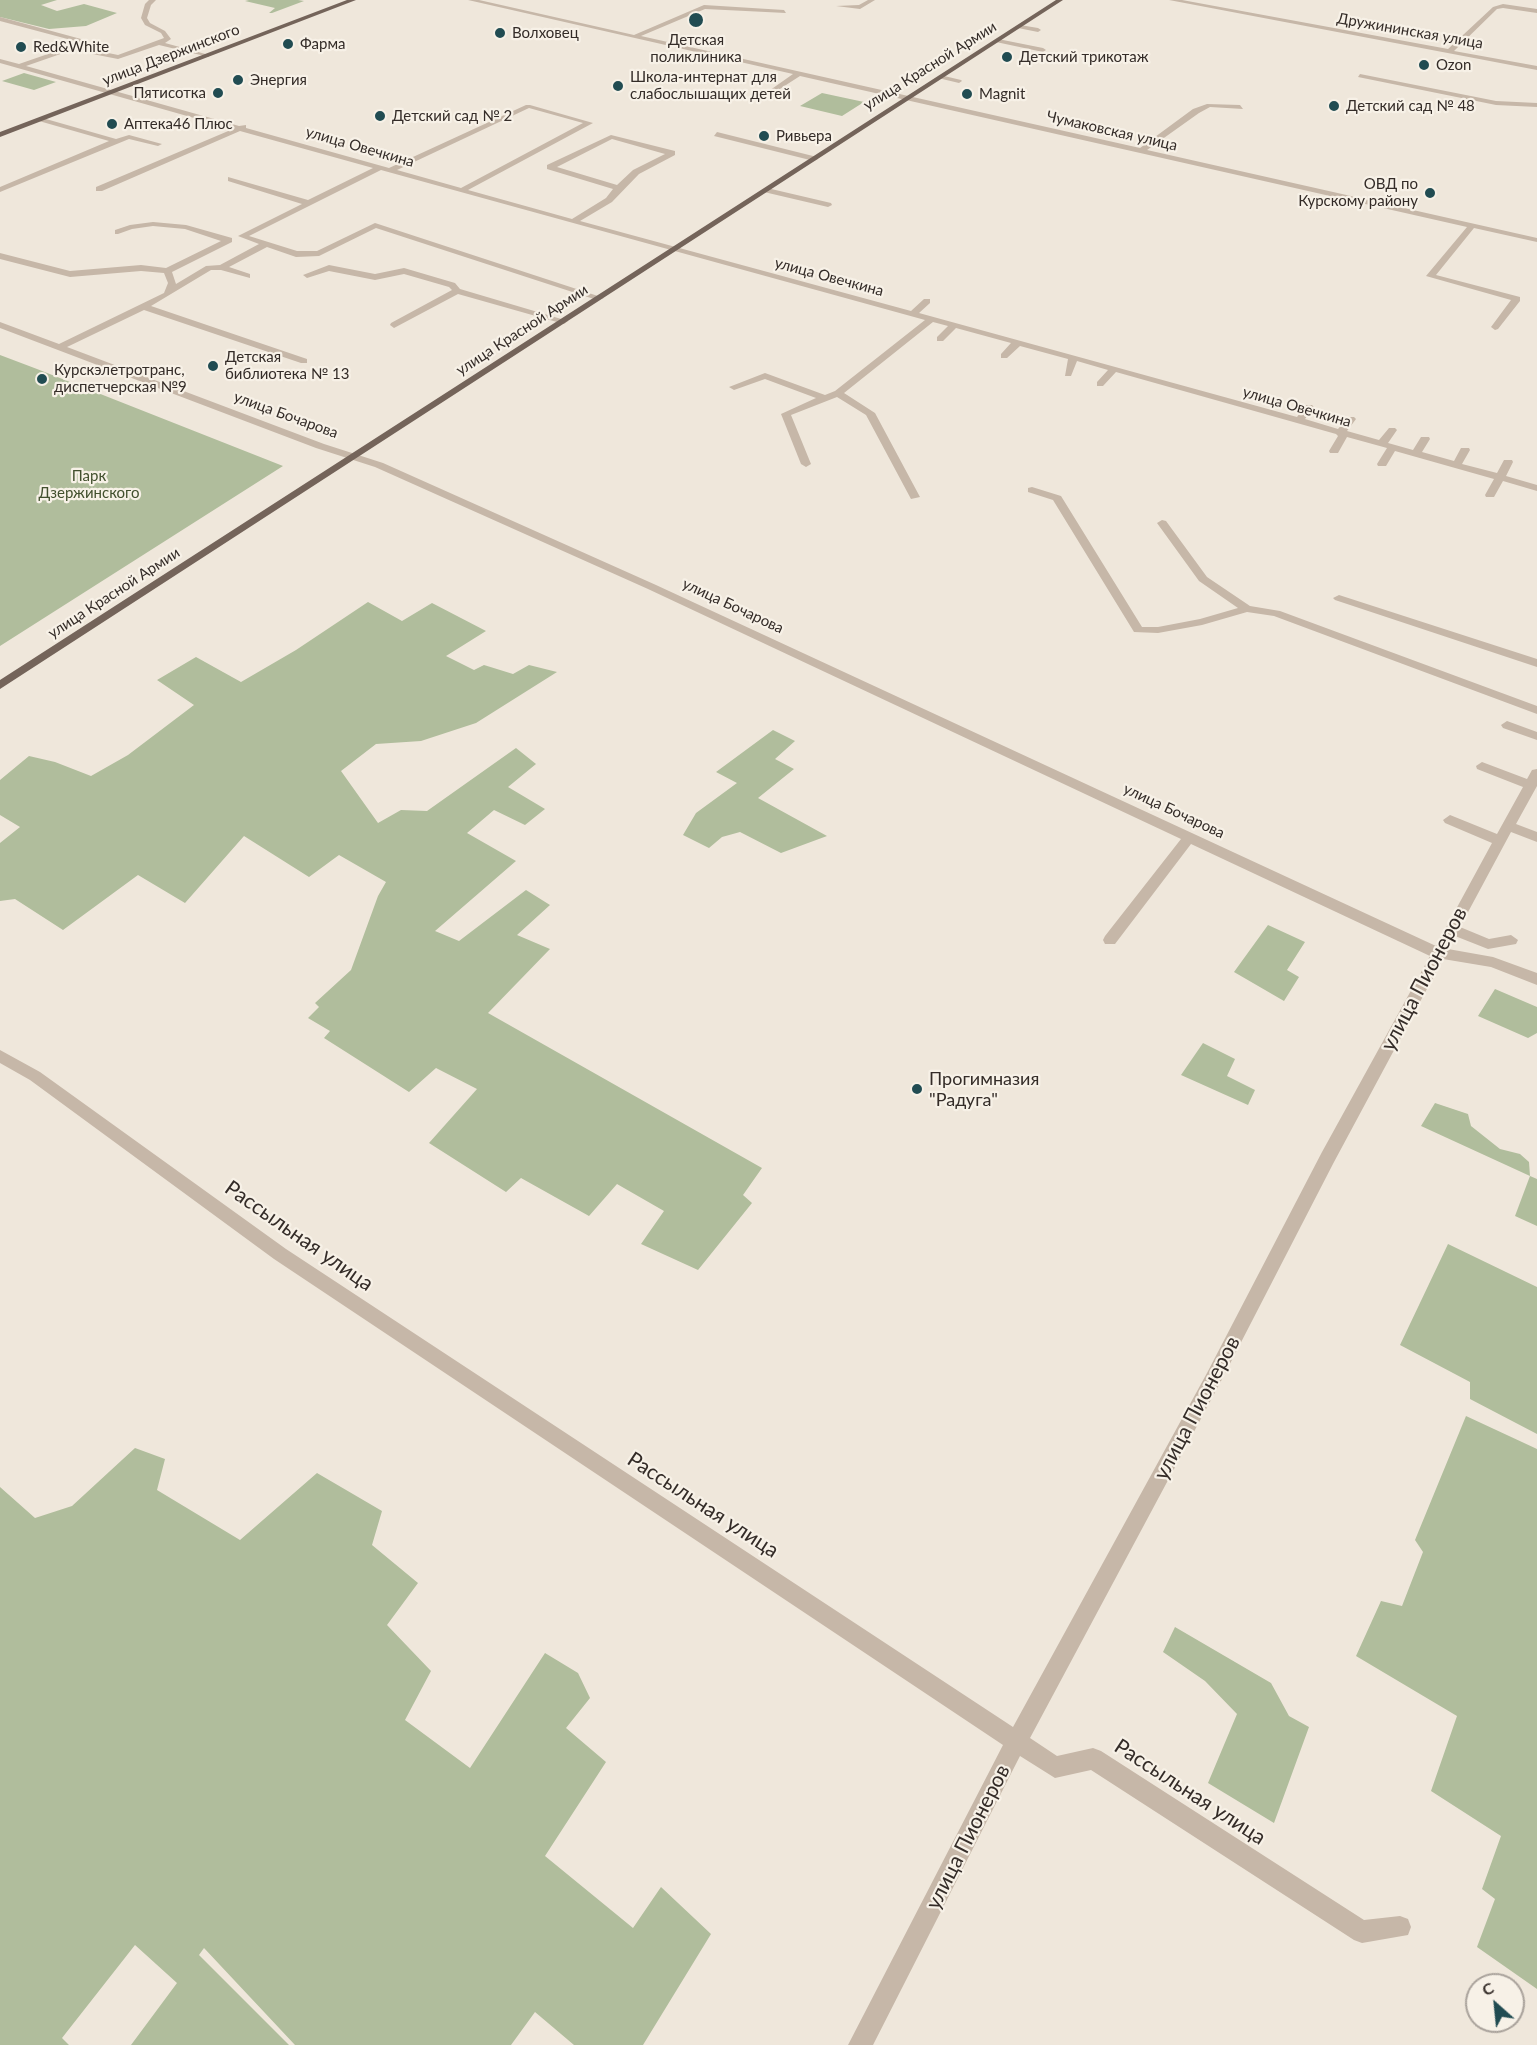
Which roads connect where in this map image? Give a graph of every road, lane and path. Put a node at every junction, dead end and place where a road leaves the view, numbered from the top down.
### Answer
1 (153, 0) edge
2 (353, 0) edge
3 (471, 0) edge
4 (872, 0) edge
5 (1060, 0) edge
6 (1172, 0) edge
7 (705, 4) edge
8 (839, 6) dead end
9 (1537, 11) edge
10 (784, 12) dead end
11 (0, 19) edge
12 (1030, 21) junction
13 (1020, 27) junction
14 (634, 37) junction
15 (998, 41) junction
16 (159, 43) junction
17 (72, 48) junction
18 (1043, 50) dead end
19 (1449, 52) junction
20 (207, 56) junction
21 (0, 61) edge
22 (20, 66) junction
23 (1537, 68) edge
24 (798, 74) junction
25 (1360, 76) dead end
26 (940, 77) junction
27 (959, 81) dead end
28 (113, 92) junction
29 (906, 99) junction
30 (758, 101) dead end
31 (1537, 105) edge
32 (1240, 107) dead end
33 (42, 119) junction
34 (243, 127) junction
35 (717, 134) dead end
36 (0, 135) edge
37 (116, 141) junction
38 (158, 144) dead end
39 (1141, 151) junction
40 (814, 159) junction
41 (387, 169) junction
42 (231, 179) dead end
43 (618, 188) junction
44 (99, 189) dead end
45 (0, 190) edge
46 (463, 190) junction
47 (767, 190) junction
48 (308, 203) junction
49 (828, 205) dead end
50 (573, 222) junction
51 (1473, 225) junction
52 (231, 231) dead end
53 (118, 232) dead end
54 (244, 235) junction
55 (226, 240) junction
56 (1537, 240) edge
57 (264, 245) junction
58 (676, 249) junction
59 (0, 256) edge
60 (222, 267) junction
61 (167, 271) junction
62 (307, 275) dead end
63 (247, 276) dead end
64 (171, 291) junction
65 (457, 291) junction
66 (600, 298) junction
67 (927, 301) dead end
68 (145, 307) junction
69 (913, 314) junction
70 (974, 316) dead end
71 (932, 319) junction
72 (564, 321) junction
73 (0, 325) edge
74 (394, 325) dead end
75 (960, 326) junction
76 (1495, 327) dead end
77 (1042, 336) dead end
78 (940, 339) dead end
79 (1018, 342) junction
80 (1031, 346) junction
81 (59, 348) junction
82 (1004, 356) dead end
83 (1073, 358) junction
84 (304, 361) dead end
85 (1144, 364) dead end
86 (1114, 369) junction
87 (1068, 374) dead end
88 (1135, 374) junction
89 (1100, 384) dead end
90 (1223, 385) dead end
91 (734, 387) dead end
92 (838, 393) junction
93 (1265, 396) dead end
94 (1215, 397) junction
95 (825, 398) junction
96 (1309, 407) dead end
97 (1258, 409) junction
98 (1351, 418) dead end
99 (1299, 421) junction
100 (1392, 430) dead end
101 (1342, 434) junction
102 (1425, 439) dead end
103 (1381, 445) junction
104 (1392, 448) junction
105 (1465, 450) dead end
106 (1334, 451) dead end
107 (1416, 454) junction
108 (353, 456) junction
109 (1508, 462) dead end
110 (806, 464) dead end
111 (1382, 464) dead end
112 (1456, 466) junction
113 (1499, 478) junction
114 (1537, 488) edge
115 (1032, 490) dead end
116 (1490, 495) dead end
117 (915, 497) dead end
118 (1162, 523) dead end
119 (1339, 598) dead end
120 (1247, 609) junction
121 (1537, 663) edge
122 (0, 685) edge
123 (1537, 710) edge
124 (1507, 725) dead end
125 (1537, 736) edge
126 (1482, 766) dead end
127 (1534, 779) edge
128 (1450, 820) dead end
129 (1504, 833) junction
130 (1190, 836) junction
131 (1537, 837) edge
132 (1451, 929) junction
133 (1110, 940) dead end
134 (1511, 940) dead end
135 (1438, 953) junction
136 (1537, 979) edge
137 (0, 1056) edge
138 (1016, 1742) junction
139 (1400, 1927) dead end
140 (860, 2045) edge

1 - 16 street
2 - 20 main road, улица Дзержинского
3 - 14 street, Чумаковская улица
4 - 8 street
5 - 12 main road, улица Красной Армии
6 - 19 street, Дружининская улица
7 - 10 street
7 - 14 street
9 - 19 street
11 - 17 street
12 - 13 main road, улица Красной Армии
12 - 13 street
13 - 15 main road, улица Красной Армии
14 - 24 street, Чумаковская улица
15 - 18 street
15 - 26 main road, улица Красной Армии
16 - 17 street
16 - 20 street
17 - 22 street
19 - 23 street, Дружининская улица
20 - 28 main road, улица Дзержинского
21 - 22 street, улица Овечкина
22 - 28 street, улица Овечкина
24 - 29 street, Чумаковская улица
24 - 30 street
25 - 31 street
26 - 27 street
26 - 29 main road, улица Красной Армии
28 - 33 main road, улица Дзержинского
28 - 34 street, улица Овечкина
29 - 39 street, Чумаковская улица
29 - 40 main road, улица Красной Армии
32 - 39 street
33 - 36 main road, улица Дзержинского
33 - 37 street
34 - 41 street, улица Овечкина
34 - 44 street
35 - 40 street
37 - 38 street
37 - 45 street
39 - 51 street, Чумаковская улица
40 - 47 main road, улица Красной Армии
41 - 46 street, улица Овечкина
41 - 46 street
41 - 48 street
42 - 48 street
43 - 43 street
43 - 50 street
46 - 50 street, улица Овечкина
47 - 49 street
47 - 58 main road, улица Красной Армии
48 - 54 street
50 - 58 street, улица Овечкина
51 - 56 street, Чумаковская улица
51 - 76 street
52 - 54 street
53 - 55 street
54 - 55 street
54 - 57 street
55 - 61 street
57 - 60 street
57 - 66 street
58 - 66 main road, улица Красной Армии
58 - 69 street, улица Овечкина
59 - 61 street
60 - 63 street
60 - 64 street
61 - 64 street
62 - 65 street
64 - 68 street
65 - 72 street
65 - 74 street
66 - 72 main road, улица Красной Армии
67 - 69 street
68 - 81 street
68 - 84 street
69 - 71 street, улица Овечкина
70 - 75 street
71 - 75 street, улица Овечкина
71 - 92 street
72 - 108 main road, улица Красной Армии
73 - 81 street, улица Бочарова
75 - 78 street
75 - 79 street, улица Овечкина
77 - 80 street
79 - 80 street, улица Овечкина
79 - 82 street
80 - 83 street, улица Овечкина
81 - 108 street, улица Бочарова
83 - 86 street, улица Овечкина
83 - 87 street
85 - 88 street
86 - 88 street, улица Овечкина
86 - 89 street
88 - 94 street, улица Овечкина
90 - 94 street
91 - 95 street
92 - 95 street
92 - 117 street
93 - 97 street
94 - 97 street, улица Овечкина
95 - 110 street
96 - 99 street
97 - 99 street, улица Овечкина
98 - 101 street
99 - 101 street, улица Овечкина
100 - 103 street
101 - 103 street, улица Овечкина
101 - 106 street
102 - 107 street
103 - 104 street, улица Овечкина
104 - 107 street, улица Овечкина
104 - 111 street
105 - 112 street
107 - 112 street, улица Овечкина
108 - 122 main road, улица Красной Армии
108 - 130 street, улица Бочарова
109 - 113 street
112 - 113 street, улица Овечкина
113 - 114 street, улица Овечкина
113 - 116 street
115 - 120 street
118 - 120 street
119 - 121 street
120 - 123 street
124 - 125 street
126 - 127 street
127 - 129 street, улица Пионеров
128 - 129 street
129 - 131 street
129 - 132 street, улица Пионеров
130 - 133 street
130 - 135 street, улица Бочарова
132 - 134 street
132 - 135 street, улица Пионеров
135 - 136 street, улица Бочарова
135 - 138 street, улица Пионеров
137 - 138 street, Рассыльная улица
138 - 139 street, Рассыльная улица
138 - 140 street, улица Пионеров

